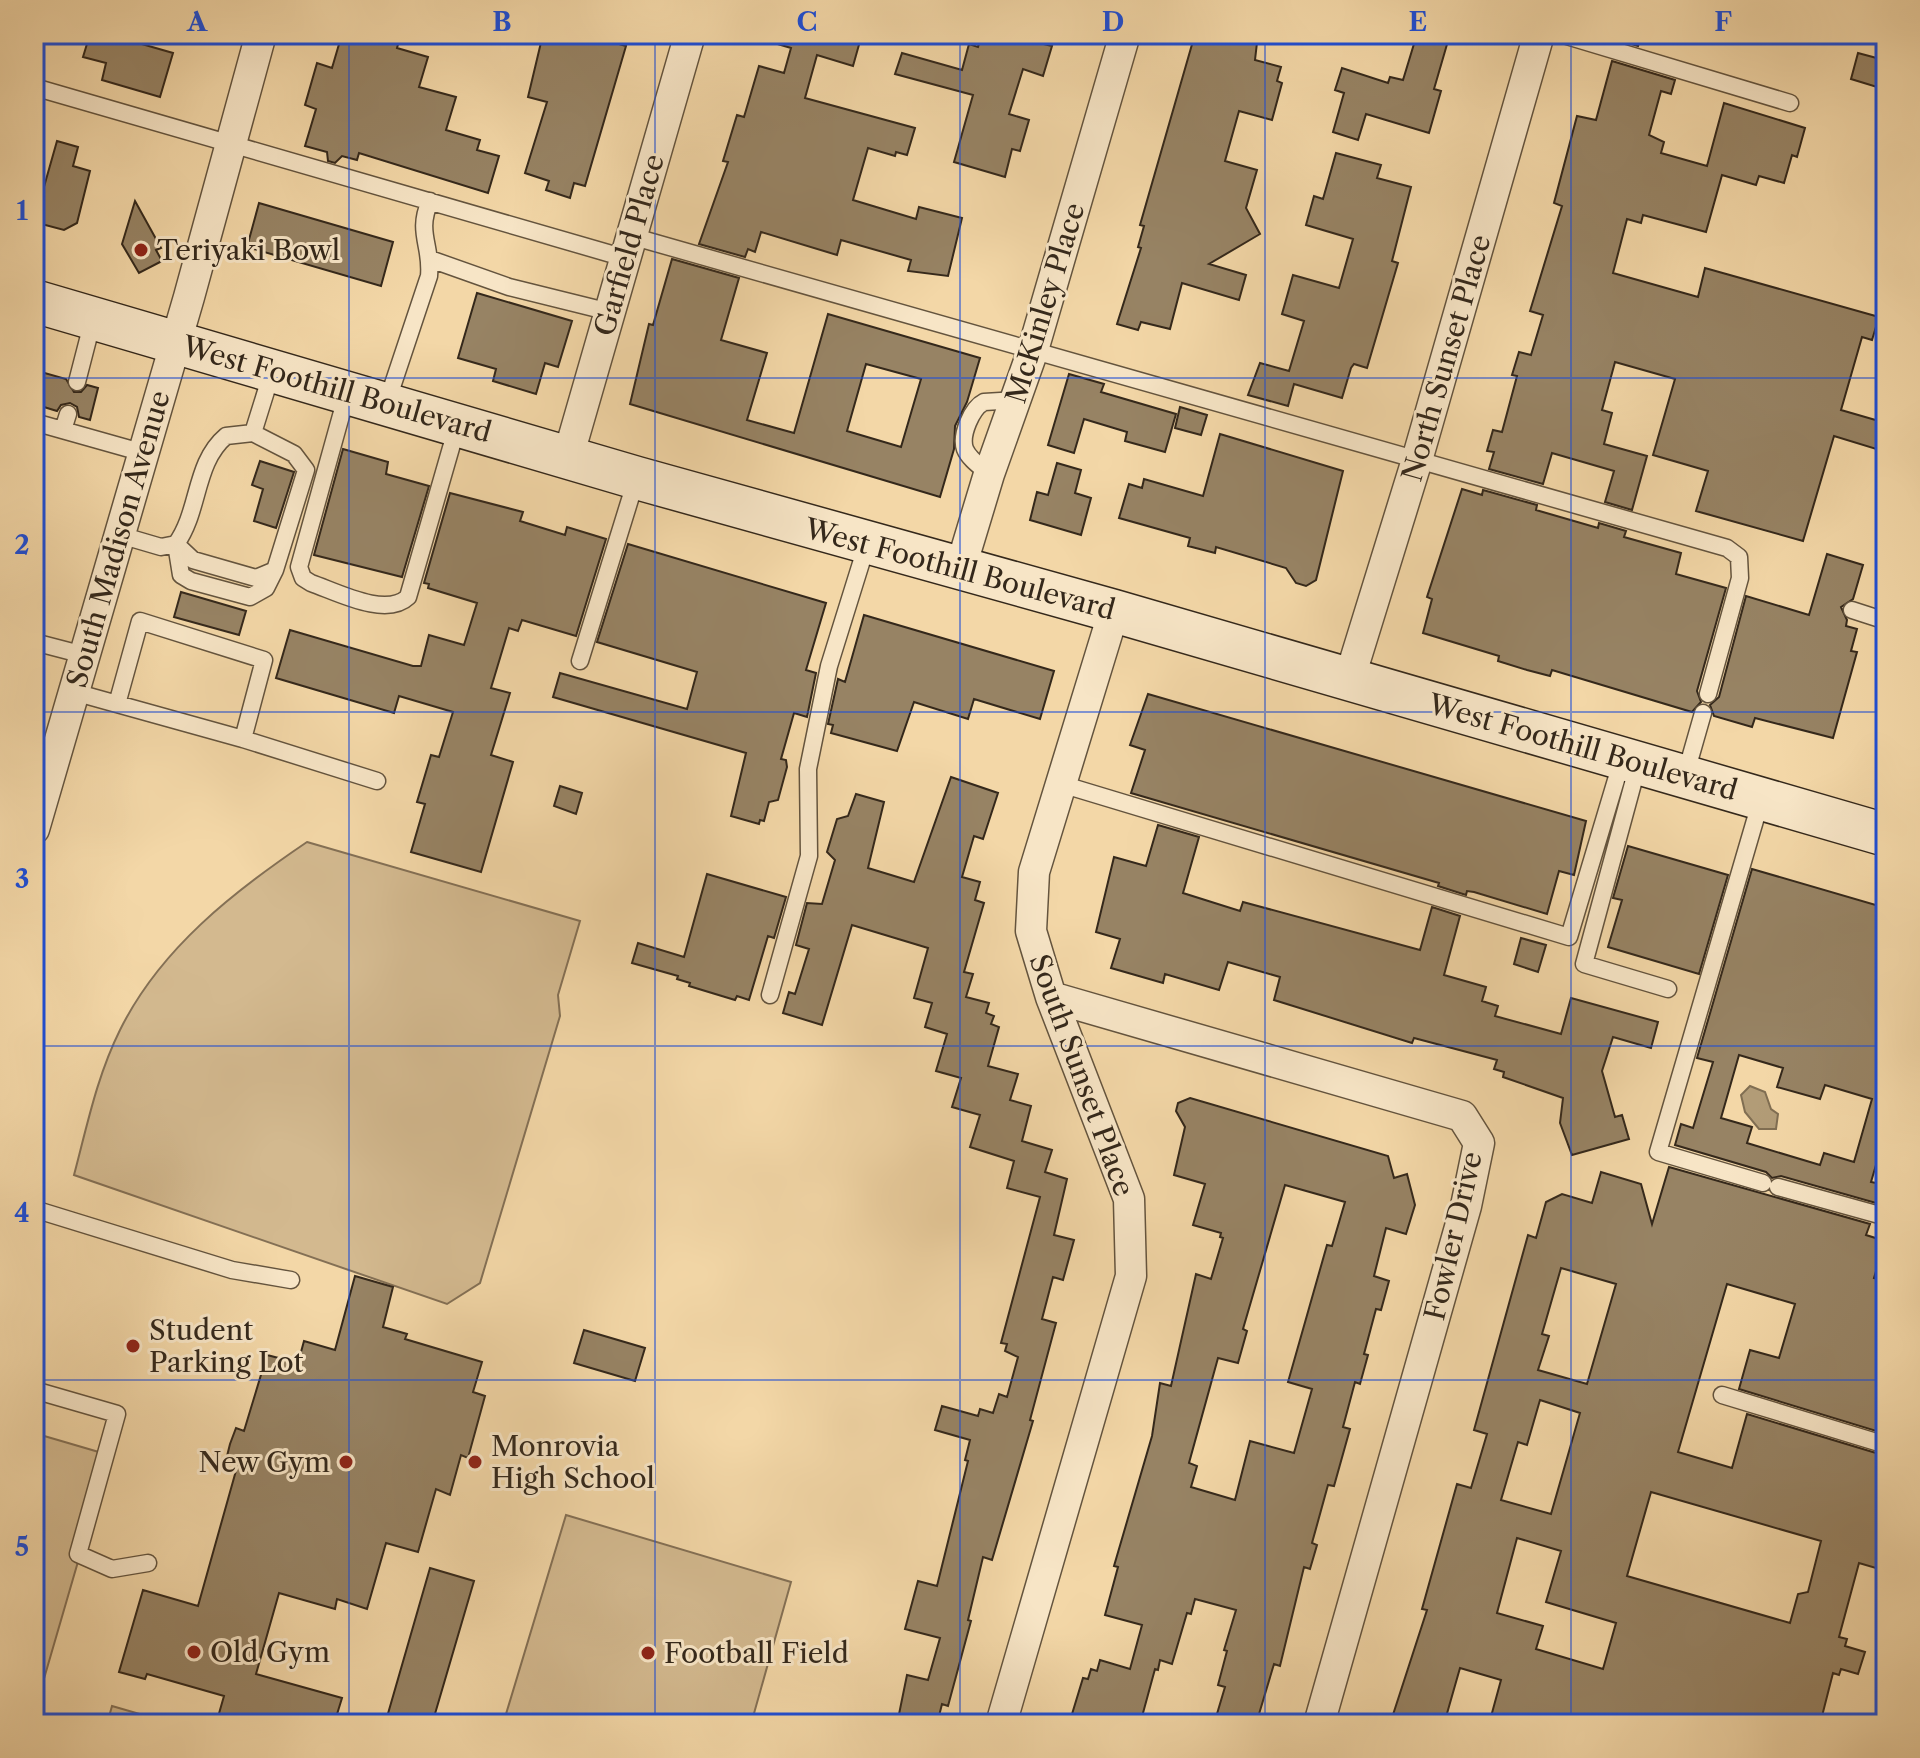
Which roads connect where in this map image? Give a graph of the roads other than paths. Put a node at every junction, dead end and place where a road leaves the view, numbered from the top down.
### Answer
1 (261, 34) edge
2 (690, 34) edge
3 (1125, 34) edge
4 (1539, 34) edge
5 (1560, 34) edge
6 (34, 87) edge
7 (1790, 103) dead end
8 (229, 144) junction
9 (430, 201) junction
10 (628, 247) junction
11 (430, 259) junction
12 (34, 301) edge
13 (610, 312) junction
14 (94, 319) junction
15 (176, 342) junction
16 (1033, 350) junction
17 (272, 371) junction
18 (77, 382) dead end
19 (367, 398) junction
20 (34, 422) edge
21 (458, 424) junction
22 (253, 433) junction
23 (144, 453) junction
24 (568, 457) junction
25 (1417, 460) junction
26 (637, 478) junction
27 (120, 535) junction
28 (176, 544) junction
29 (867, 544) junction
30 (960, 570) junction
31 (1852, 610) dead end
32 (1114, 611) junction
33 (1886, 621) edge
34 (34, 642) edge
35 (84, 655) junction
36 (580, 661) dead end
37 (1349, 680) junction
38 (74, 692) junction
39 (1708, 694) dead end
40 (117, 704) junction
41 (1703, 713) dead end
42 (243, 739) junction
43 (1630, 761) junction
44 (1684, 777) junction
45 (377, 781) dead end
46 (1061, 784) junction
47 (1761, 799) junction
48 (34, 829) edge
49 (1886, 835) edge
50 (1668, 989) dead end
51 (770, 995) dead end
52 (1051, 997) junction
53 (1886, 1207) edge
54 (34, 1209) edge
55 (291, 1280) dead end
56 (34, 1390) edge
57 (1722, 1395) dead end
58 (1886, 1445) edge
59 (148, 1563) dead end
60 (1001, 1724) edge
61 (1319, 1724) edge

1 - 8 street, South Madison Avenue
2 - 10 street, Garfield Place
3 - 16 street, McKinley Place
4 - 25 street, North Sunset Place
5 - 7 lane
6 - 8 lane
8 - 9 lane
8 - 15 street, South Madison Avenue
9 - 10 lane
9 - 11 lane
10 - 13 street, Garfield Place
10 - 16 lane
11 - 13 lane
11 - 19 lane
12 - 14 main road, West Foothill Boulevard
13 - 24 street, Garfield Place
14 - 15 main road, West Foothill Boulevard
14 - 18 lane
15 - 17 main road, West Foothill Boulevard
15 - 23 street, South Madison Avenue
16 - 25 lane
16 - 30 street, McKinley Place
17 - 19 main road, West Foothill Boulevard
17 - 22 lane
19 - 21 main road, West Foothill Boulevard
19 - 21 lane
20 - 23 lane
21 - 24 main road, West Foothill Boulevard
22 - 28 lane
22 - 28 lane
23 - 27 street, South Madison Avenue
24 - 26 main road, West Foothill Boulevard
25 - 37 street, North Sunset Place
25 - 39 lane
26 - 29 main road, West Foothill Boulevard
26 - 36 lane
27 - 28 lane
27 - 35 street, South Madison Avenue
29 - 30 main road, West Foothill Boulevard
29 - 51 lane
30 - 32 main road, West Foothill Boulevard
31 - 33 lane
32 - 37 main road, West Foothill Boulevard
32 - 46 street, South Sunset Place
34 - 35 lane
35 - 38 street, South Madison Avenue
37 - 43 main road, West Foothill Boulevard
38 - 40 lane
38 - 48 street, South Madison Avenue
40 - 42 lane
40 - 42 lane
41 - 44 lane
42 - 45 lane
43 - 44 main road, West Foothill Boulevard
43 - 46 lane
43 - 50 lane
44 - 47 main road, West Foothill Boulevard
46 - 52 street, South Sunset Place
47 - 49 main road, West Foothill Boulevard
47 - 53 lane
52 - 60 street, South Sunset Place
52 - 61 street, Fowler Drive
54 - 55 lane
56 - 59 lane
57 - 58 lane

